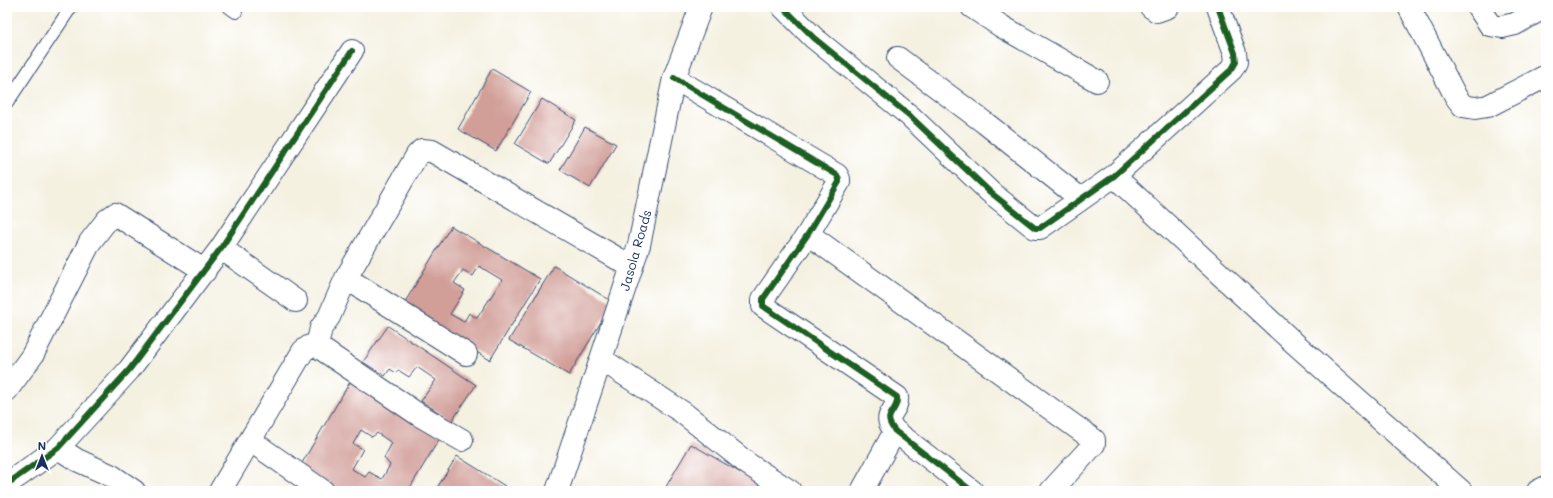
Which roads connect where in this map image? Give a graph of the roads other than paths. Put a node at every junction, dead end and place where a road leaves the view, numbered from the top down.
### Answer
1 (71, 7) edge
2 (701, 7) edge
3 (783, 7) edge
4 (972, 7) edge
5 (1151, 7) edge
6 (1168, 7) edge
7 (1218, 7) edge
8 (1409, 7) edge
9 (1478, 7) edge
10 (1545, 7) edge
11 (352, 51) dead end
12 (898, 58) dead end
13 (1546, 76) edge
14 (674, 78) junction
15 (1097, 81) dead end
16 (7, 103) edge
17 (1114, 176) junction
18 (1081, 199) junction
19 (808, 234) junction
20 (221, 248) junction
21 (632, 267) junction
22 (205, 270) junction
23 (346, 278) junction
24 (296, 301) dead end
25 (317, 346) junction
26 (466, 354) dead end
27 (601, 359) junction
28 (7, 390) edge
29 (895, 431) junction
30 (462, 440) dead end
31 (251, 441) junction
32 (58, 448) junction
33 (7, 484) edge
34 (1546, 487) edge
35 (134, 491) edge
36 (220, 491) edge
37 (323, 491) edge
38 (557, 491) edge
39 (790, 491) edge
40 (862, 491) edge
41 (972, 491) edge
42 (1051, 491) edge
43 (1460, 491) edge
44 (1538, 491) edge

1 - 16 lane
2 - 14 street, Jasola Roads
3 - 18 street
4 - 15 street
5 - 6 street
7 - 17 street
8 - 13 street
9 - 10 street
11 - 20 street
12 - 18 street
14 - 19 street
14 - 21 street, Jasola Roads
17 - 18 street
17 - 43 street
19 - 29 street
19 - 42 street
20 - 22 street
20 - 24 street
21 - 23 street
21 - 27 street, Jasola Roads
22 - 28 street
22 - 32 street
23 - 25 street
23 - 26 street
25 - 30 street
25 - 31 street
27 - 38 street, Jasola Roads
27 - 39 street
29 - 40 street
29 - 41 street
31 - 36 street
31 - 37 street
32 - 33 street
32 - 35 street
34 - 44 street

